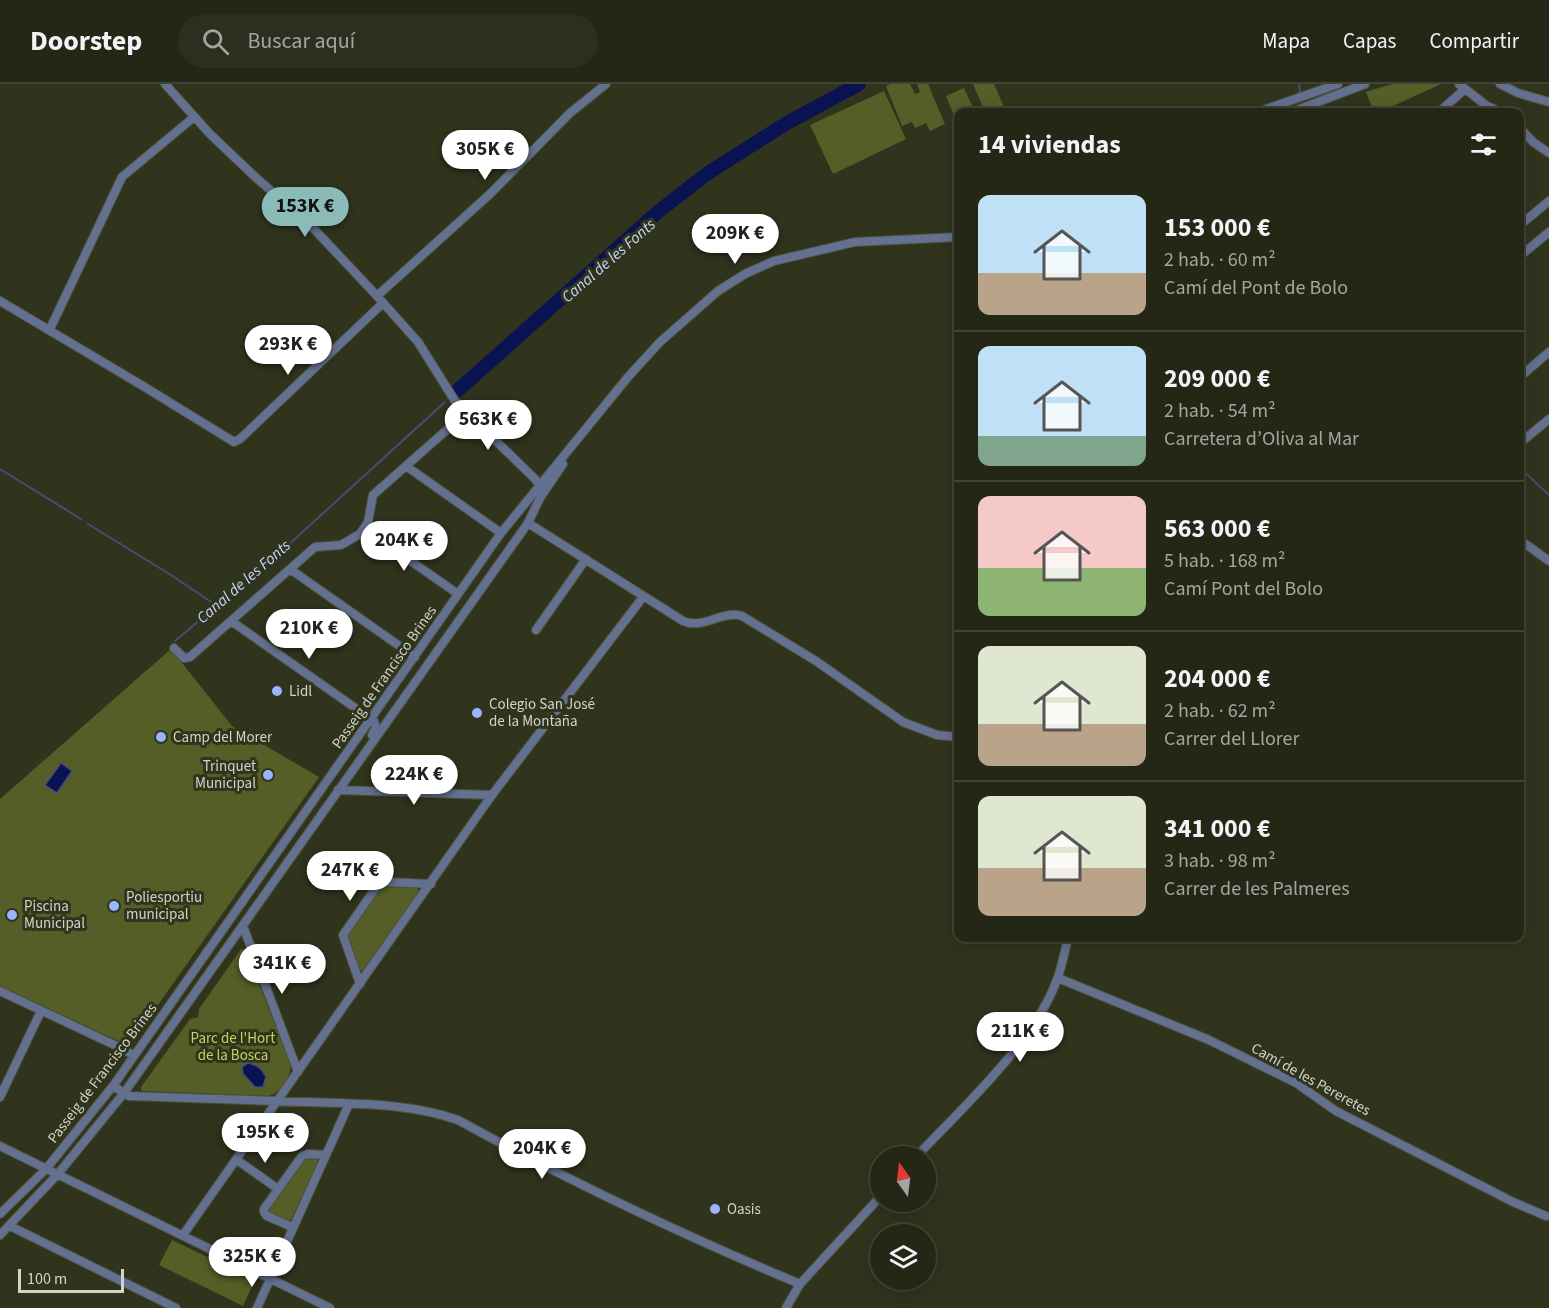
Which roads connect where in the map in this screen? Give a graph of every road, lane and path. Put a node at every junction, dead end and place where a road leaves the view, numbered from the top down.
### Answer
1 (165, 84) edge
2 (606, 84) edge
3 (1338, 84) edge
4 (1365, 84) edge
5 (1500, 84) edge
6 (1462, 87) edge
7 (1549, 102) edge
8 (1268, 108) edge
9 (1302, 108) edge
10 (1443, 108) edge
11 (1492, 108) edge
12 (194, 117) junction
13 (1524, 136) edge
14 (1549, 153) edge
15 (1549, 201) edge
16 (1524, 222) edge
17 (1548, 235) edge
18 (954, 237) edge
19 (1524, 253) edge
20 (378, 296) junction
21 (0, 301) edge
22 (383, 303) junction
23 (50, 329) junction
24 (1549, 352) edge
25 (1524, 374) edge
26 (466, 412) junction
27 (1549, 419) edge
28 (583, 433) junction
29 (1524, 440) edge
30 (406, 466) junction
31 (540, 485) junction
32 (521, 508) junction
33 (515, 516) junction
34 (530, 519) junction
35 (364, 529) junction
36 (501, 532) junction
37 (1524, 543) edge
38 (586, 559) junction
39 (1549, 561) edge
40 (290, 569) junction
41 (458, 594) junction
42 (643, 597) junction
43 (231, 621) junction
44 (536, 630) dead end
45 (174, 648) dead end
46 (415, 657) junction
47 (371, 719) junction
48 (954, 737) edge
49 (357, 764) junction
50 (338, 790) junction
51 (492, 795) junction
52 (431, 884) junction
53 (243, 926) junction
54 (1067, 942) edge
55 (1058, 978) junction
56 (360, 984) junction
57 (0, 991) edge
58 (41, 1011) junction
59 (134, 1056) junction
60 (298, 1072) junction
61 (111, 1090) junction
62 (124, 1094) junction
63 (0, 1097) edge
64 (119, 1101) junction
65 (277, 1101) junction
66 (349, 1104) junction
67 (0, 1146) edge
68 (926, 1146) edge
69 (325, 1155) junction
70 (237, 1160) junction
71 (46, 1169) junction
72 (57, 1175) junction
73 (278, 1189) junction
74 (870, 1208) edge
75 (0, 1214) edge
76 (1546, 1216) dead end
77 (0, 1226) edge
78 (10, 1226) junction
79 (292, 1227) junction
80 (0, 1234) edge
81 (183, 1235) junction
82 (270, 1279) junction
83 (800, 1284) junction
84 (176, 1308) edge
85 (257, 1308) edge
86 (330, 1308) edge
87 (786, 1308) edge

1 - 12 street
2 - 20 street
3 - 8 street
4 - 9 street
5 - 7 street
6 - 10 street
6 - 11 street
12 - 20 street
12 - 23 street
13 - 14 street
15 - 16 street
17 - 19 street
18 - 28 street
20 - 22 street
21 - 23 street
22 - 23 street
22 - 26 street
24 - 25 street
26 - 30 street
26 - 31 street
27 - 29 street
28 - 31 street, Passeig de Francisco Brines
28 - 34 street, Passeig de Francisco Brines
30 - 35 street
30 - 36 street
31 - 32 street, Passeig de Francisco Brines
31 - 34 street
32 - 33 street, Passeig de Francisco Brines
32 - 34 street
33 - 34 street
33 - 36 street, Passeig de Francisco Brines
34 - 38 street
34 - 49 street, Passeig de Francisco Brines
35 - 40 street
35 - 41 street
36 - 41 street, Passeig de Francisco Brines
37 - 39 street
38 - 42 street
38 - 44 street
40 - 43 street
40 - 46 street
41 - 46 street, Passeig de Francisco Brines
42 - 48 street
42 - 51 street
43 - 45 street
43 - 47 street
46 - 47 street, Passeig de Francisco Brines
47 - 49 street
47 - 59 street, Passeig de Francisco Brines
49 - 50 street, Passeig de Francisco Brines
50 - 51 street
50 - 53 street, Passeig de Francisco Brines
51 - 52 street
52 - 56 street
52 - 56 street
53 - 60 street
53 - 62 street, Passeig de Francisco Brines
54 - 55 street
55 - 68 street
55 - 76 street, Camí de les Pereretes
56 - 60 street
57 - 58 street
58 - 59 street
58 - 63 street
59 - 61 street, Passeig de Francisco Brines
60 - 65 street
61 - 62 street
61 - 64 street
61 - 71 street, Passeig de Francisco Brines
62 - 64 street, Passeig de Francisco Brines
62 - 65 street
64 - 72 street, Passeig de Francisco Brines
65 - 66 street
65 - 70 street
66 - 69 street
66 - 83 street
67 - 71 street
69 - 73 street
69 - 79 street
70 - 73 street
70 - 81 street
71 - 72 street
71 - 75 street, Passeig de Francisco Brines
72 - 78 street, Passeig de Francisco Brines
72 - 81 street
73 - 79 street
74 - 83 street
77 - 80 street
78 - 80 street, Passeig de Francisco Brines
78 - 84 street
79 - 82 street
81 - 82 street
82 - 85 street
82 - 86 street
83 - 87 street

